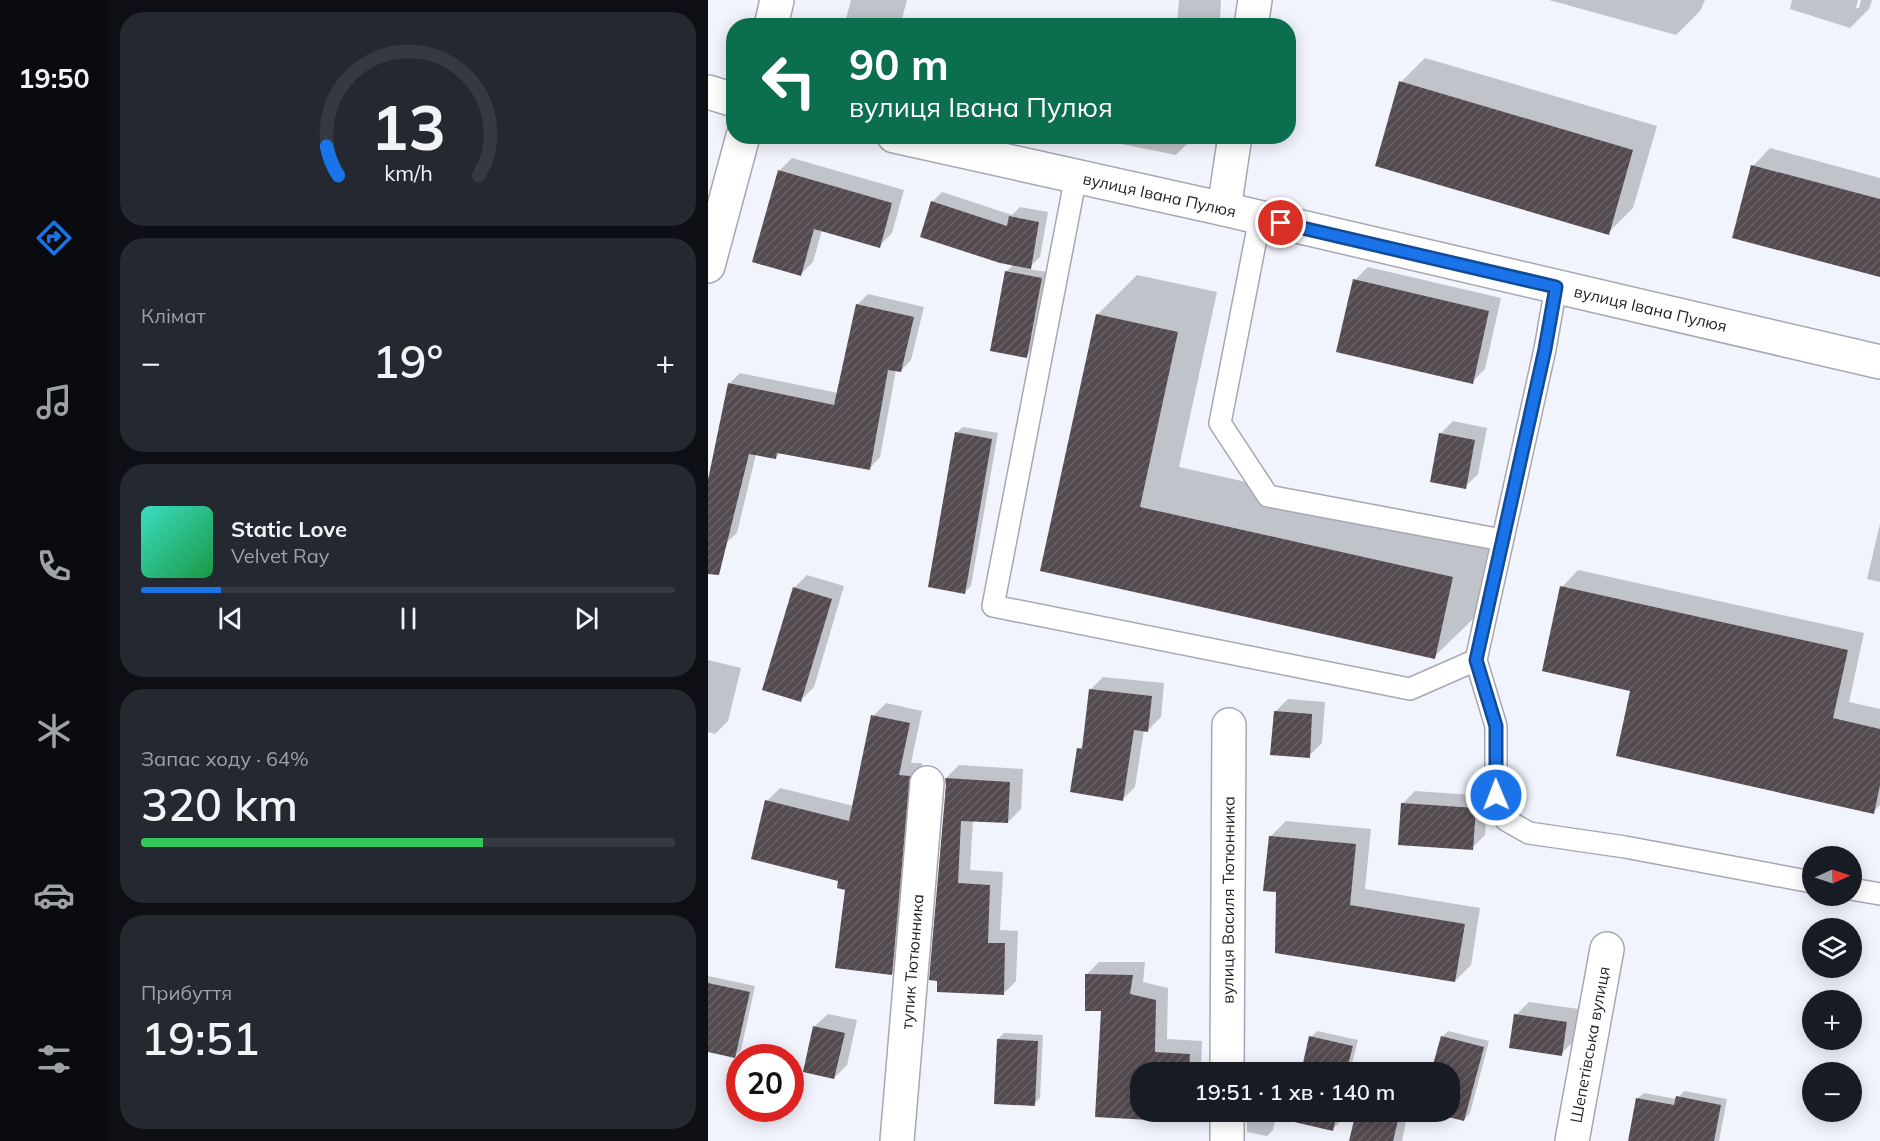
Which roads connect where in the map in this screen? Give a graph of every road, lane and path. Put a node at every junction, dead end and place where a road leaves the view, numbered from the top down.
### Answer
1 (777, 0) edge
2 (1255, 0) edge
3 (773, 18) edge
4 (1252, 18) edge
5 (708, 92) edge
6 (726, 98) edge
7 (741, 144) edge
8 (930, 144) edge
9 (1234, 144) edge
10 (1076, 176) junction
11 (1224, 209) junction
12 (1258, 218) junction
13 (708, 266) edge
14 (1556, 287) junction
15 (1880, 362) edge
16 (1502, 540) junction
17 (1476, 660) junction
18 (1229, 725) dead end
19 (927, 783) dead end
20 (1802, 880) edge
21 (1862, 891) edge
22 (1880, 894) edge
23 (1607, 949) dead end
24 (1227, 1062) edge
25 (1227, 1122) edge
26 (897, 1141) edge
27 (1227, 1141) edge
28 (1572, 1141) edge

1 - 3 street
2 - 4 street
5 - 6 street
7 - 13 street
8 - 10 street, вулиця Івана Пулюя
9 - 11 street
10 - 11 street, вулиця Івана Пулюя
10 - 17 lane
11 - 12 street, вулиця Івана Пулюя
12 - 14 street, вулиця Івана Пулюя
12 - 16 lane
14 - 15 street, вулиця Івана Пулюя
14 - 16 lane
16 - 17 lane
17 - 20 lane
18 - 24 street, вулиця Василя Тютюнника
19 - 26 street, тупик Тютюнника
21 - 22 lane
23 - 28 street, Шепетівська вулиця
25 - 27 street

